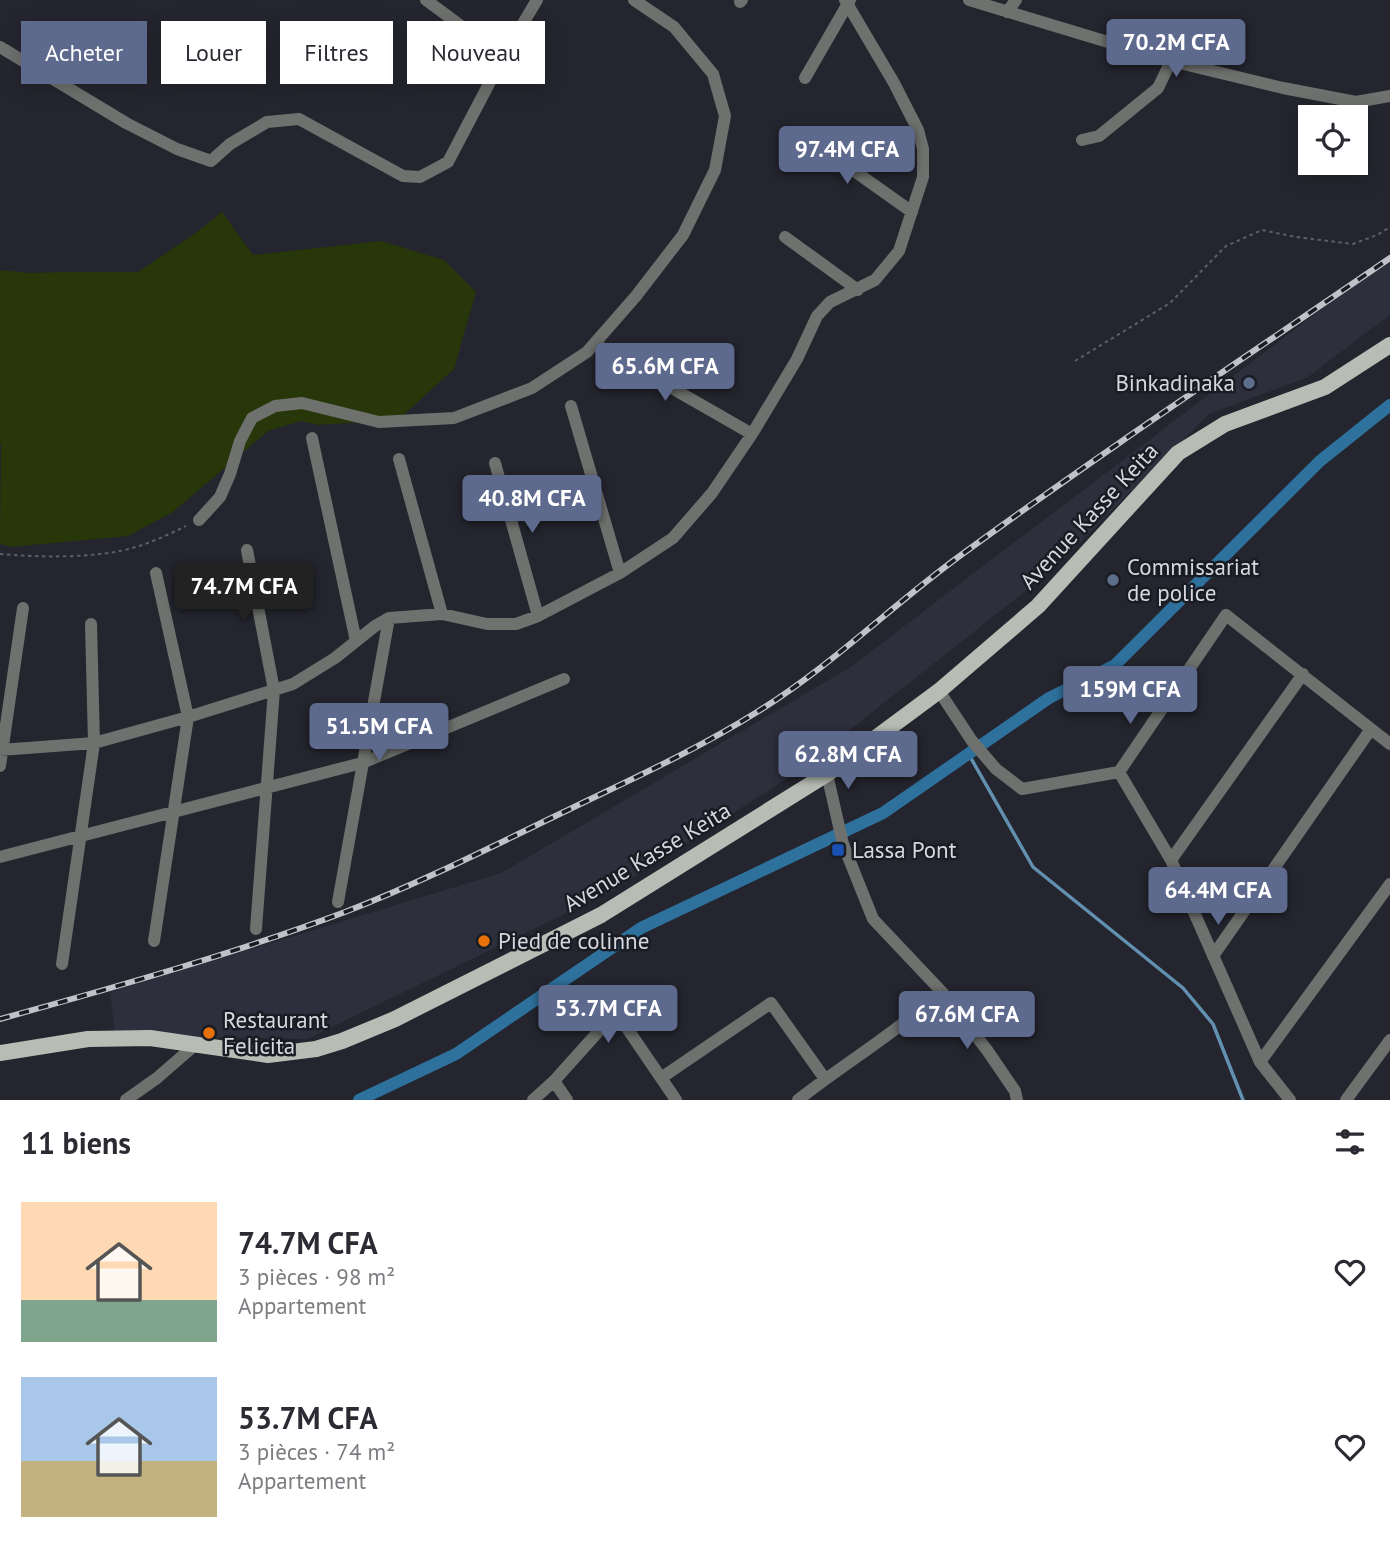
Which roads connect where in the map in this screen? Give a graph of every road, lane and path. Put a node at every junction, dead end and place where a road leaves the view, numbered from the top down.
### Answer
1 (426, 0) edge
2 (537, 0) edge
3 (634, 0) edge
4 (969, 0) edge
5 (1016, 0) edge
6 (847, 1) edge
7 (1007, 12) junction
8 (454, 21) edge
9 (524, 21) edge
10 (0, 47) edge
11 (1171, 61) junction
12 (805, 78) dead end
13 (489, 84) edge
14 (1390, 96) edge
15 (801, 133) dead end
16 (1082, 140) dead end
17 (912, 212) junction
18 (1390, 226) edge
19 (785, 237) dead end
20 (858, 290) junction
21 (595, 344) junction
22 (1390, 345) edge
23 (1075, 362) dead end
24 (571, 406) dead end
25 (752, 434) junction
26 (312, 438) dead end
27 (399, 459) dead end
28 (495, 463) dead end
29 (199, 520) joint
30 (247, 550) dead end
31 (0, 554) edge
32 (156, 573) dead end
33 (620, 573) junction
34 (23, 608) dead end
35 (442, 614) junction
36 (538, 616) junction
37 (389, 618) junction
38 (91, 624) dead end
39 (356, 642) junction
40 (1303, 674) junction
41 (564, 679) dead end
42 (274, 690) junction
43 (939, 691) junction
44 (187, 718) junction
45 (1371, 729) junction
46 (94, 743) junction
47 (1390, 744) edge
48 (1, 750) edge
49 (362, 763) junction
50 (0, 766) edge
51 (1119, 772) junction
52 (827, 774) junction
53 (267, 787) junction
54 (173, 812) junction
55 (80, 836) junction
56 (0, 857) edge
57 (1171, 860) junction
58 (1390, 884) edge
59 (338, 902) dead end
60 (256, 929) dead end
61 (154, 941) dead end
62 (1213, 956) junction
63 (61, 964) dead end
64 (942, 992) junction
65 (1390, 1040) edge
66 (195, 1045) junction
67 (0, 1053) edge
68 (1260, 1062) junction
69 (661, 1078) junction
70 (825, 1079) junction
71 (554, 1081) junction
72 (125, 1100) edge
73 (533, 1100) edge
74 (567, 1100) edge
75 (676, 1100) edge
76 (798, 1100) edge
77 (1017, 1100) edge
78 (1290, 1100) edge
79 (1346, 1100) edge

1 - 8 street
2 - 9 street
3 - 21 street
4 - 7 street
5 - 7 street
6 - 12 street
6 - 17 street
7 - 11 street
10 - 13 street
11 - 14 street
11 - 16 street
15 - 17 street
17 - 20 street
18 - 23 path
19 - 20 street
20 - 25 street
21 - 25 street
21 - 29 street
22 - 43 main road, Avenue Kasse Keita
24 - 33 street
25 - 33 street
26 - 39 street
27 - 35 street
28 - 36 street
29 - 31 path
30 - 42 street
32 - 44 street
33 - 36 street
34 - 48 street
35 - 36 street
35 - 37 street
37 - 39 street
37 - 49 street
38 - 46 street
39 - 42 street
40 - 45 street
40 - 51 street
40 - 57 street
41 - 49 street
42 - 44 street
42 - 53 street
43 - 51 street
43 - 52 main road, Avenue Kasse Keita
44 - 46 street
44 - 54 street
45 - 47 street
45 - 62 street
46 - 48 street
46 - 55 street
48 - 50 street
49 - 53 street
49 - 59 street
51 - 57 street
52 - 64 street
52 - 66 main road, Avenue Kasse Keita
53 - 54 street
53 - 60 street
54 - 55 street
54 - 61 street
55 - 56 street
55 - 63 street
57 - 62 street
58 - 68 street
62 - 68 street
64 - 70 street
64 - 77 street
65 - 79 street
66 - 67 main road, Avenue Kasse Keita
66 - 72 street
68 - 78 street
69 - 70 street
69 - 71 street
69 - 75 street
70 - 76 street
71 - 73 street
71 - 74 street

